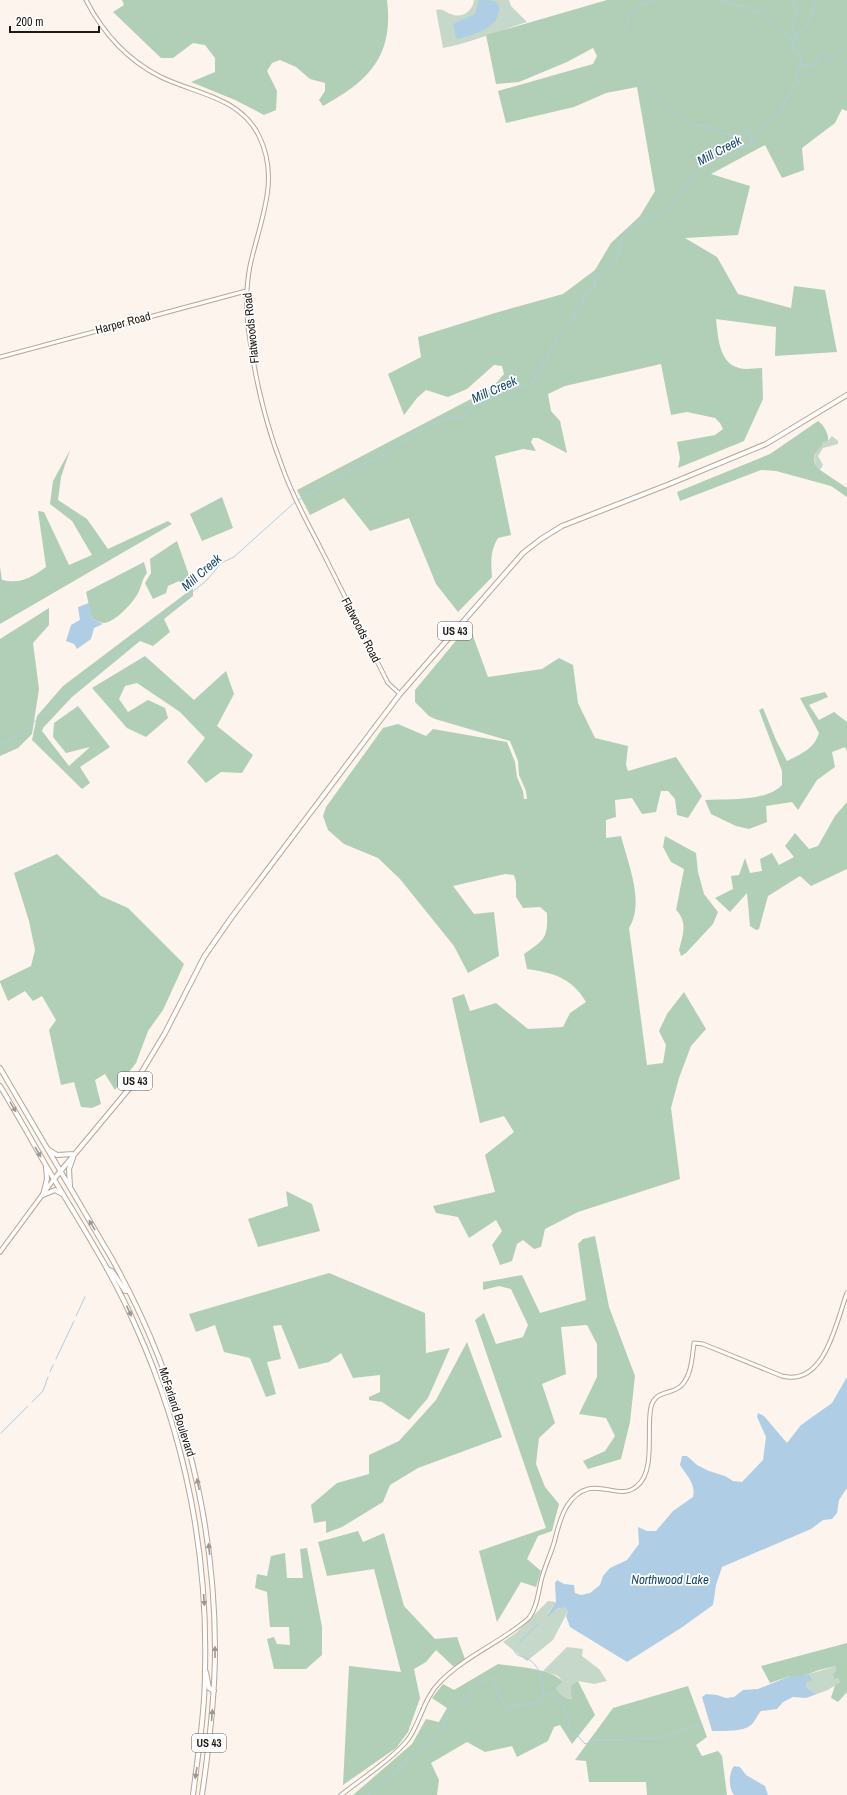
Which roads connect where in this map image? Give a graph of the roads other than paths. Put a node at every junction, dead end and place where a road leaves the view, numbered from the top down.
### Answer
1 (86, 0) edge
2 (246, 291) junction
3 (0, 357) edge
4 (847, 395) edge
5 (400, 694) junction
6 (0, 1068) edge
7 (0, 1086) edge
8 (48, 1149) junction
9 (74, 1154) junction
10 (45, 1163) junction
11 (60, 1171) junction
12 (54, 1179) junction
13 (70, 1188) junction
14 (43, 1195) junction
15 (64, 1196) junction
16 (0, 1252) edge
17 (107, 1269) junction
18 (129, 1291) junction
19 (847, 1293) edge
20 (206, 1671) junction
21 (214, 1691) junction
22 (193, 1795) edge
23 (202, 1795) edge
24 (341, 1795) edge

1 - 2 street, Flatwoods Road
2 - 3 street, Harper Road
2 - 5 street, Flatwoods Road
4 - 5 highway, US 43
5 - 9 highway, US 43
6 - 8 highway, McFarland Boulevard
7 -> 10 highway, McFarland Boulevard
8 - 9 highway
8 - 11 highway, McFarland Boulevard
9 - 11 highway, US 43
9 - 13 highway, US 43
10 - 12 highway, McFarland Boulevard
10 - 14 highway
11 - 12 highway, US 43
11 - 13 highway, McFarland Boulevard
12 - 14 main road
12 - 15 highway, McFarland Boulevard / US 43
18 -> 13 highway, McFarland Boulevard / US 43
14 - 15 highway
14 - 16 main road
15 - 17 highway, McFarland Boulevard / US 43
17 - 18 highway
17 -> 20 highway, McFarland Boulevard / US 43
21 -> 18 highway, McFarland Boulevard / US 43
19 - 24 street
20 - 21 highway
20 -> 22 highway, McFarland Boulevard / US 43
23 -> 21 highway, McFarland Boulevard / US 43

